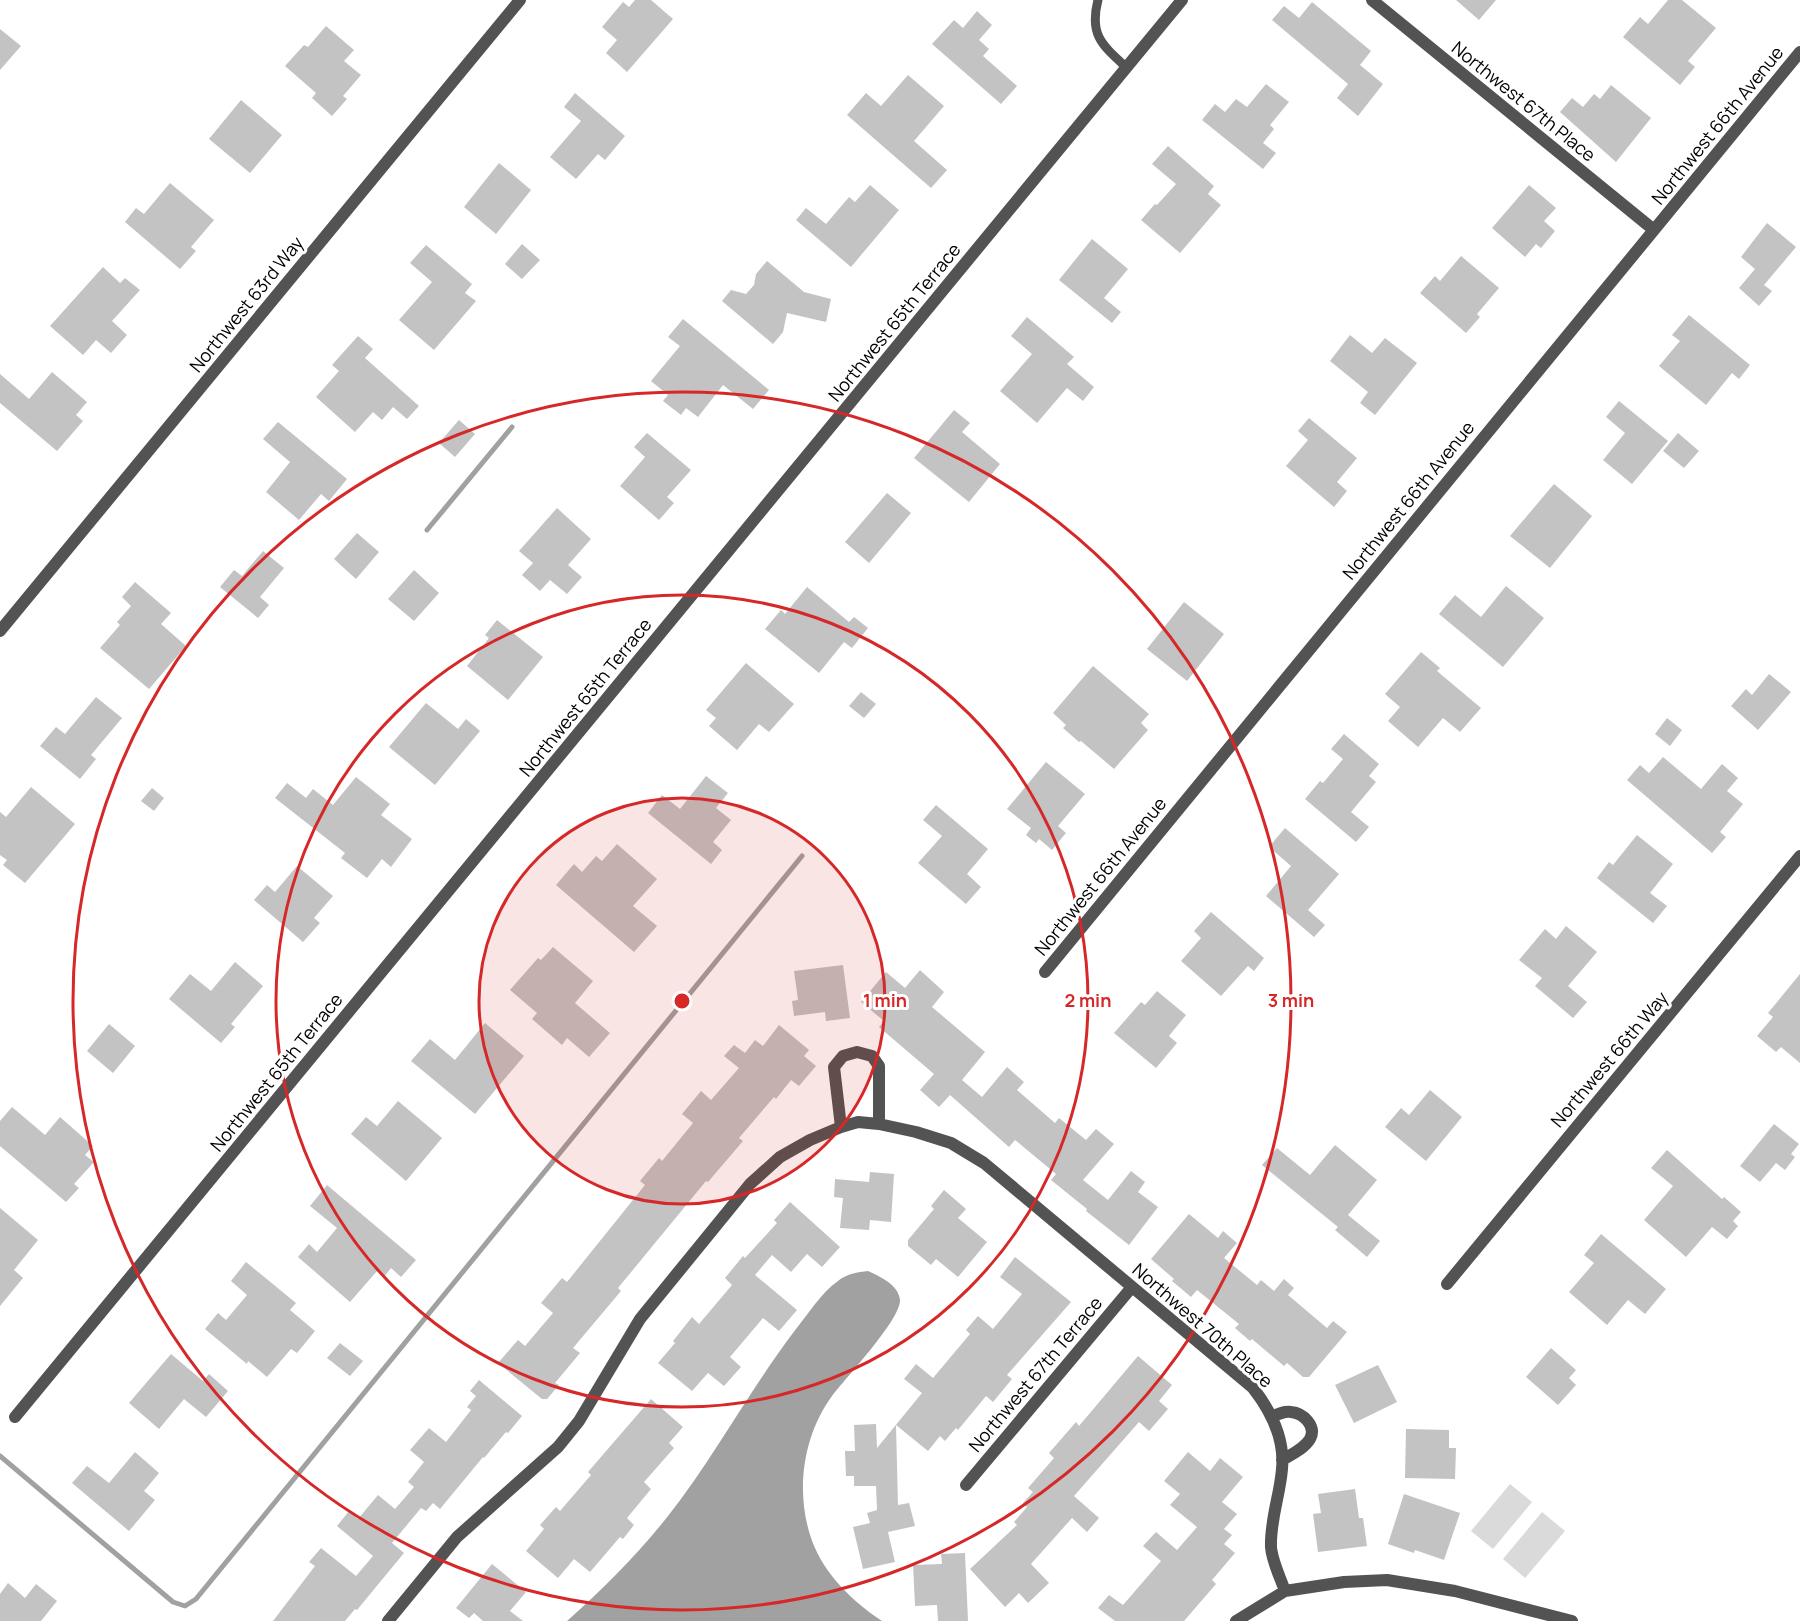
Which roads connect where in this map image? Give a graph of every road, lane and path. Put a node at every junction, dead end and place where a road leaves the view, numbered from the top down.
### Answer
1 (520, 0) edge
2 (1098, 0) edge
3 (1182, 0) edge
4 (1372, 0) edge
5 (1800, 52) edge
6 (1127, 68) junction
7 (1654, 230) junction
8 (0, 631) edge
9 (1800, 856) edge
10 (1045, 972) dead end
11 (879, 1124) junction
12 (841, 1127) junction
13 (1447, 1284) dead end
14 (1132, 1287) junction
15 (15, 1417) dead end
16 (1272, 1417) junction
17 (1282, 1460) junction
18 (966, 1485) dead end
19 (1285, 1591) junction
20 (388, 1621) edge
21 (1236, 1621) edge
22 (1572, 1621) edge

1 - 8 street, Northwest 63rd Way
2 - 6 lane
3 - 6 street, Northwest 65th Terrace
4 - 7 street, Northwest 67th Place
5 - 7 street, Northwest 66th Avenue
6 - 15 street, Northwest 65th Terrace
7 - 10 street, Northwest 66th Avenue
9 - 13 street, Northwest 66th Way
11 - 12 street, Northwest 70th Place
11 - 12 street
11 - 14 street, Northwest 70th Place
12 - 20 street
14 - 16 street, Northwest 70th Place
14 - 18 street, Northwest 67th Terrace
16 - 17 street, Northwest 70th Place
16 - 17 street
17 - 19 street, Northwest 70th Place
19 - 21 street
19 - 22 street

